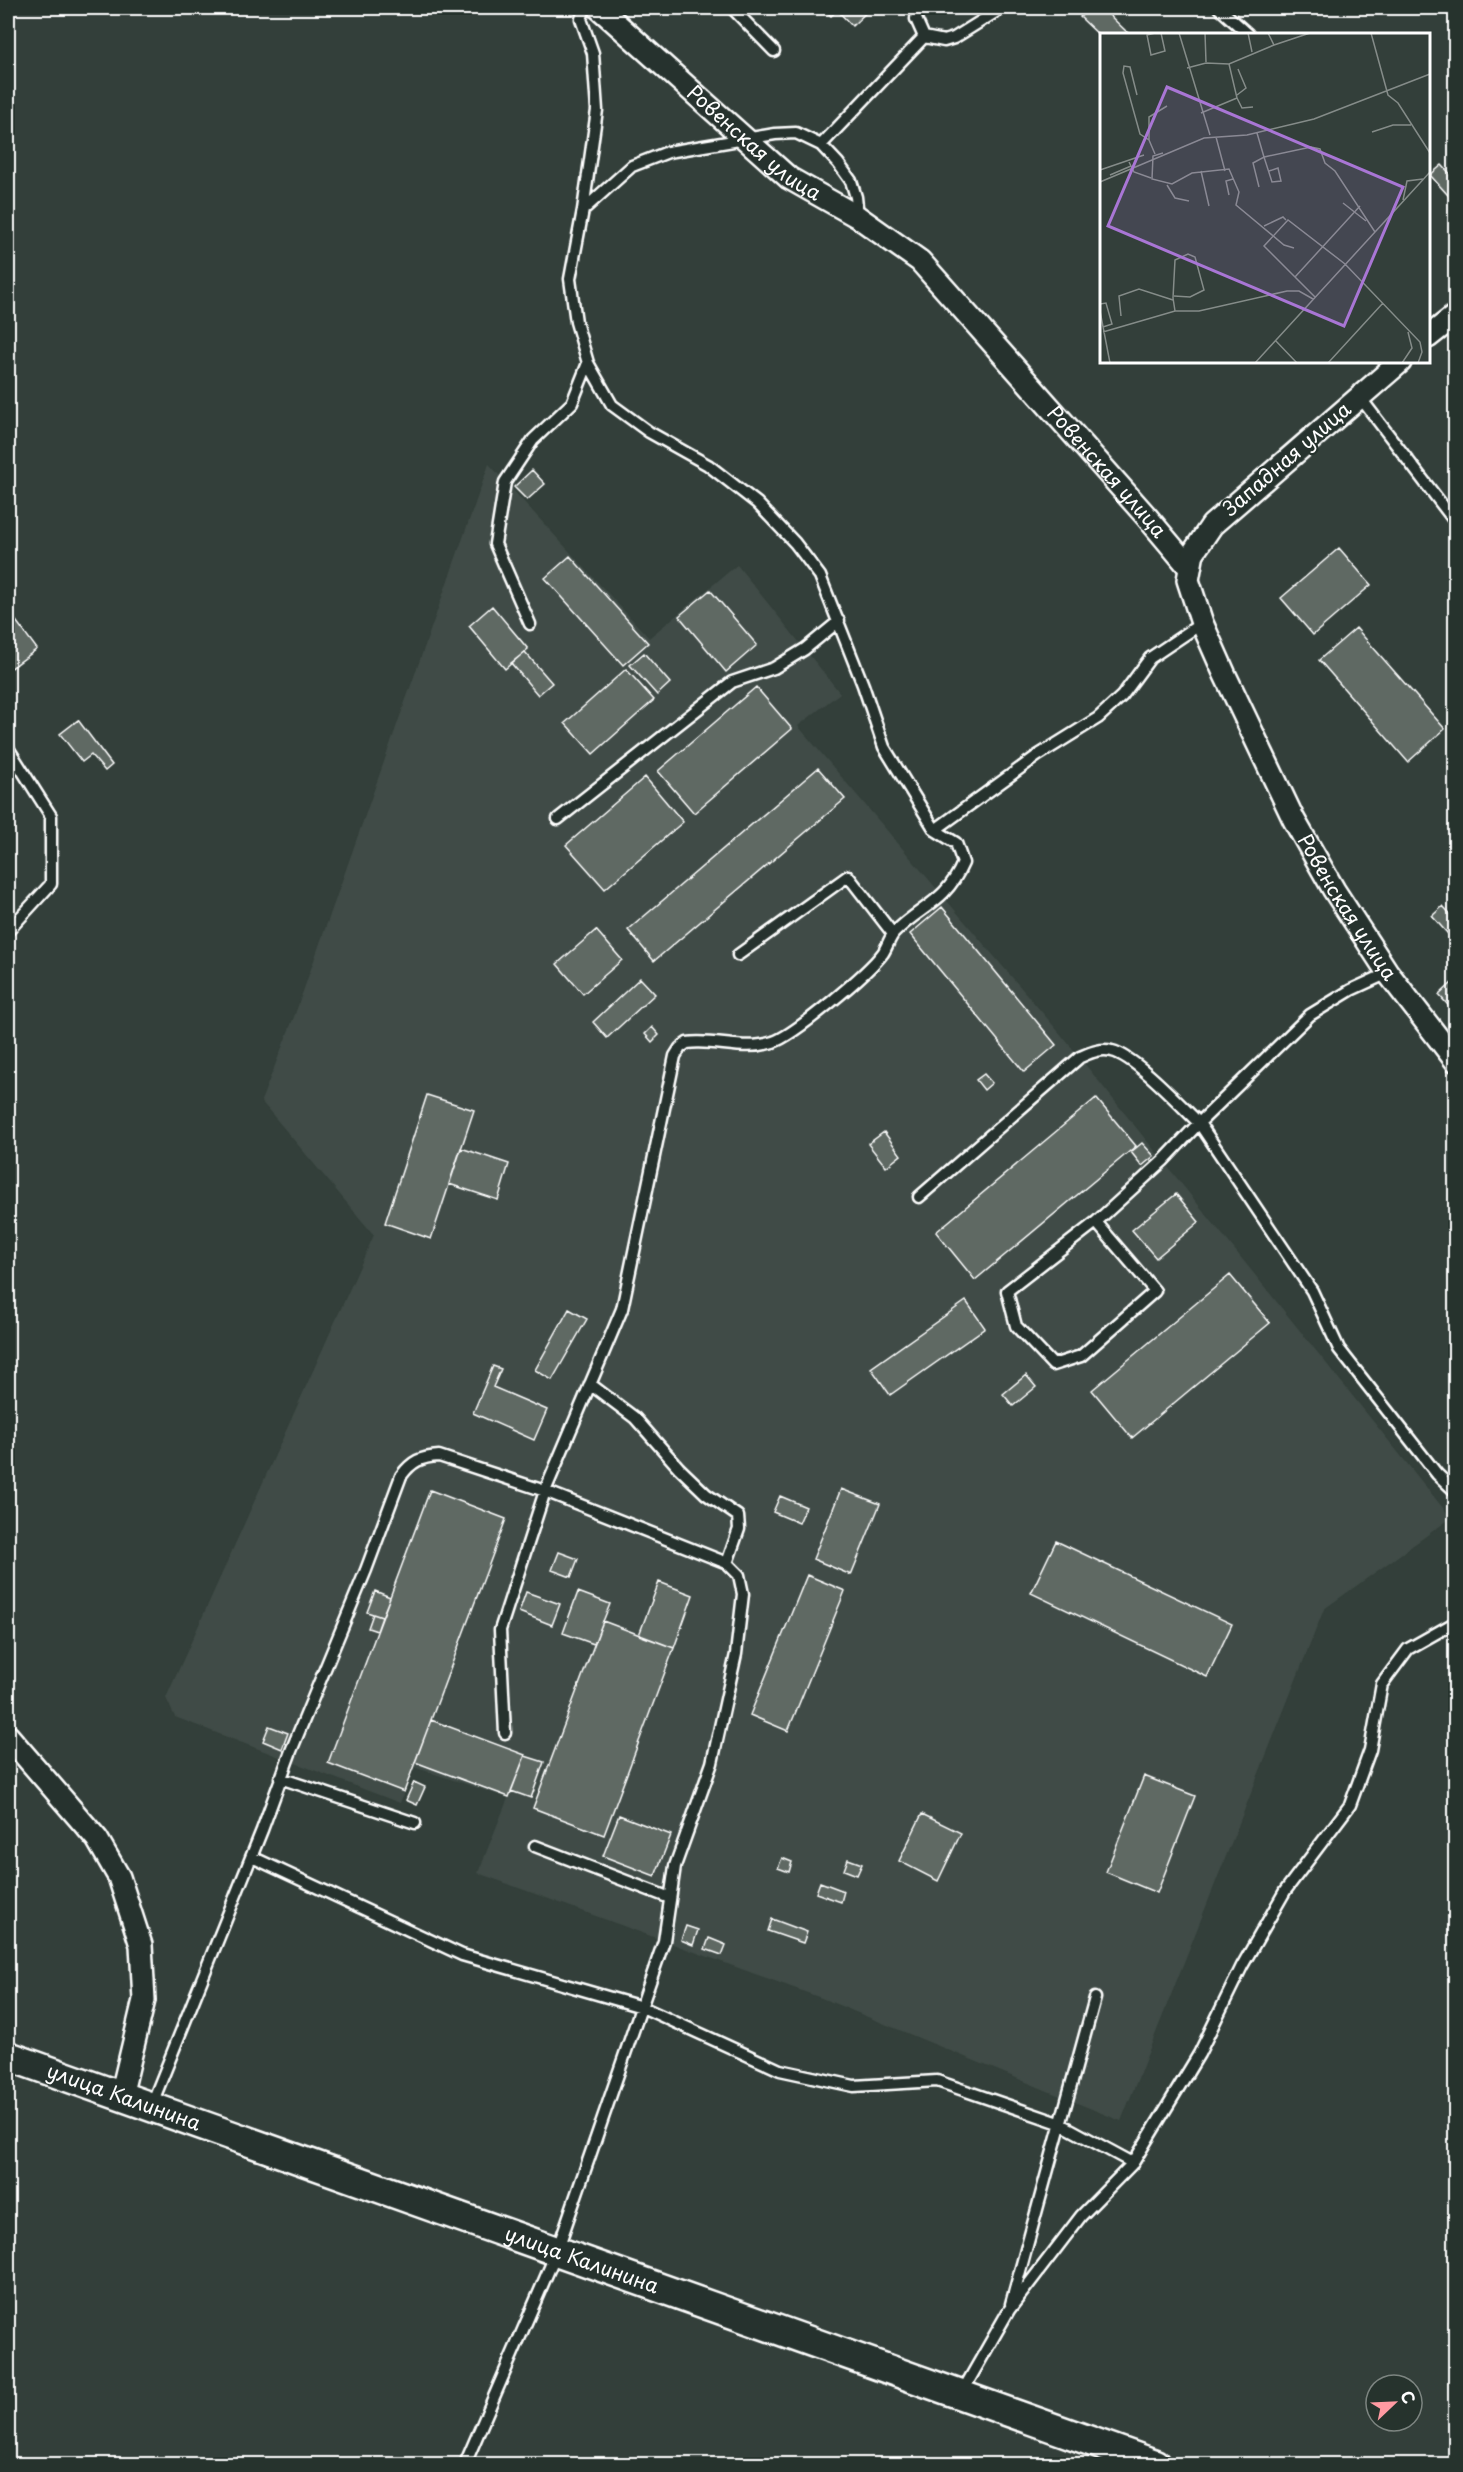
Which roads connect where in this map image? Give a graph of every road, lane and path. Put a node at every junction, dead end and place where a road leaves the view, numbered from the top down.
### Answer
1 (585, 8) edge
2 (598, 8) edge
3 (732, 8) edge
4 (918, 8) edge
5 (1002, 8) edge
6 (1219, 8) edge
7 (1247, 33) edge
8 (924, 37) junction
9 (774, 51) dead end
10 (745, 140) junction
11 (821, 145) junction
12 (583, 210) junction
13 (858, 216) junction
14 (1455, 315) edge
15 (1430, 335) edge
16 (588, 363) junction
17 (1399, 363) edge
18 (1359, 396) junction
19 (1455, 523) edge
20 (1189, 567) junction
21 (839, 621) junction
22 (1202, 623) junction
23 (530, 624) dead end
24 (8, 748) edge
25 (558, 819) dead end
26 (935, 830) junction
27 (8, 931) edge
28 (893, 934) junction
29 (738, 955) dead end
30 (1388, 973) junction
31 (1455, 1061) edge
32 (1199, 1123) junction
33 (919, 1197) dead end
34 (1096, 1222) junction
35 (590, 1384) junction
36 (545, 1491) junction
37 (1455, 1492) edge
38 (727, 1563) junction
39 (1455, 1622) edge
40 (505, 1733) dead end
41 (8, 1736) edge
42 (280, 1778) junction
43 (415, 1823) dead end
44 (535, 1846) dead end
45 (252, 1857) junction
46 (670, 1898) junction
47 (1095, 1998) dead end
48 (642, 2007) junction
49 (8, 2056) edge
50 (121, 2096) junction
51 (152, 2106) junction
52 (1059, 2123) junction
53 (1133, 2163) junction
54 (557, 2251) junction
55 (1009, 2310) junction
56 (961, 2395) junction
57 (465, 2464) edge
58 (1155, 2464) edge

1 - 12 lane
2 - 10 street, Ровенская улица
3 - 9 lane
4 - 8 lane
5 - 8 lane
6 - 7 lane
8 - 11 lane
10 - 11 lane
10 - 12 lane
10 - 13 street, Ровенская улица
11 - 13 lane
12 - 16 lane
13 - 20 street, Ровенская улица
14 - 15 street
16 - 21 lane
16 - 23 lane
17 - 18 street, Западная улица
18 - 19 lane
18 - 20 street, Западная улица
20 - 22 street, Ровенская улица
21 - 25 lane
21 - 26 lane
22 - 26 lane
22 - 30 street, Ровенская улица
24 - 27 lane
26 - 28 lane
28 - 29 lane
28 - 35 lane
30 - 31 street, Ровенская улица
30 - 32 lane
32 - 33 lane
32 - 34 lane
32 - 37 lane
34 - 34 lane
35 - 36 lane
35 - 38 lane
36 - 38 lane
36 - 40 lane
36 - 42 lane
38 - 46 lane
39 - 53 lane
41 - 50 street
42 - 43 lane
42 - 45 lane
44 - 46 lane
45 - 48 lane
45 - 51 lane
46 - 48 lane
47 - 52 lane
48 - 52 lane
48 - 54 lane
49 - 50 main road, улица Калинина
50 - 51 main road, улица Калинина
51 - 54 main road, улица Калинина
52 - 53 lane
52 - 55 lane
53 - 55 lane
54 - 56 main road, улица Калинина
54 - 57 lane
55 - 56 lane
56 - 58 main road, улица Калинина

